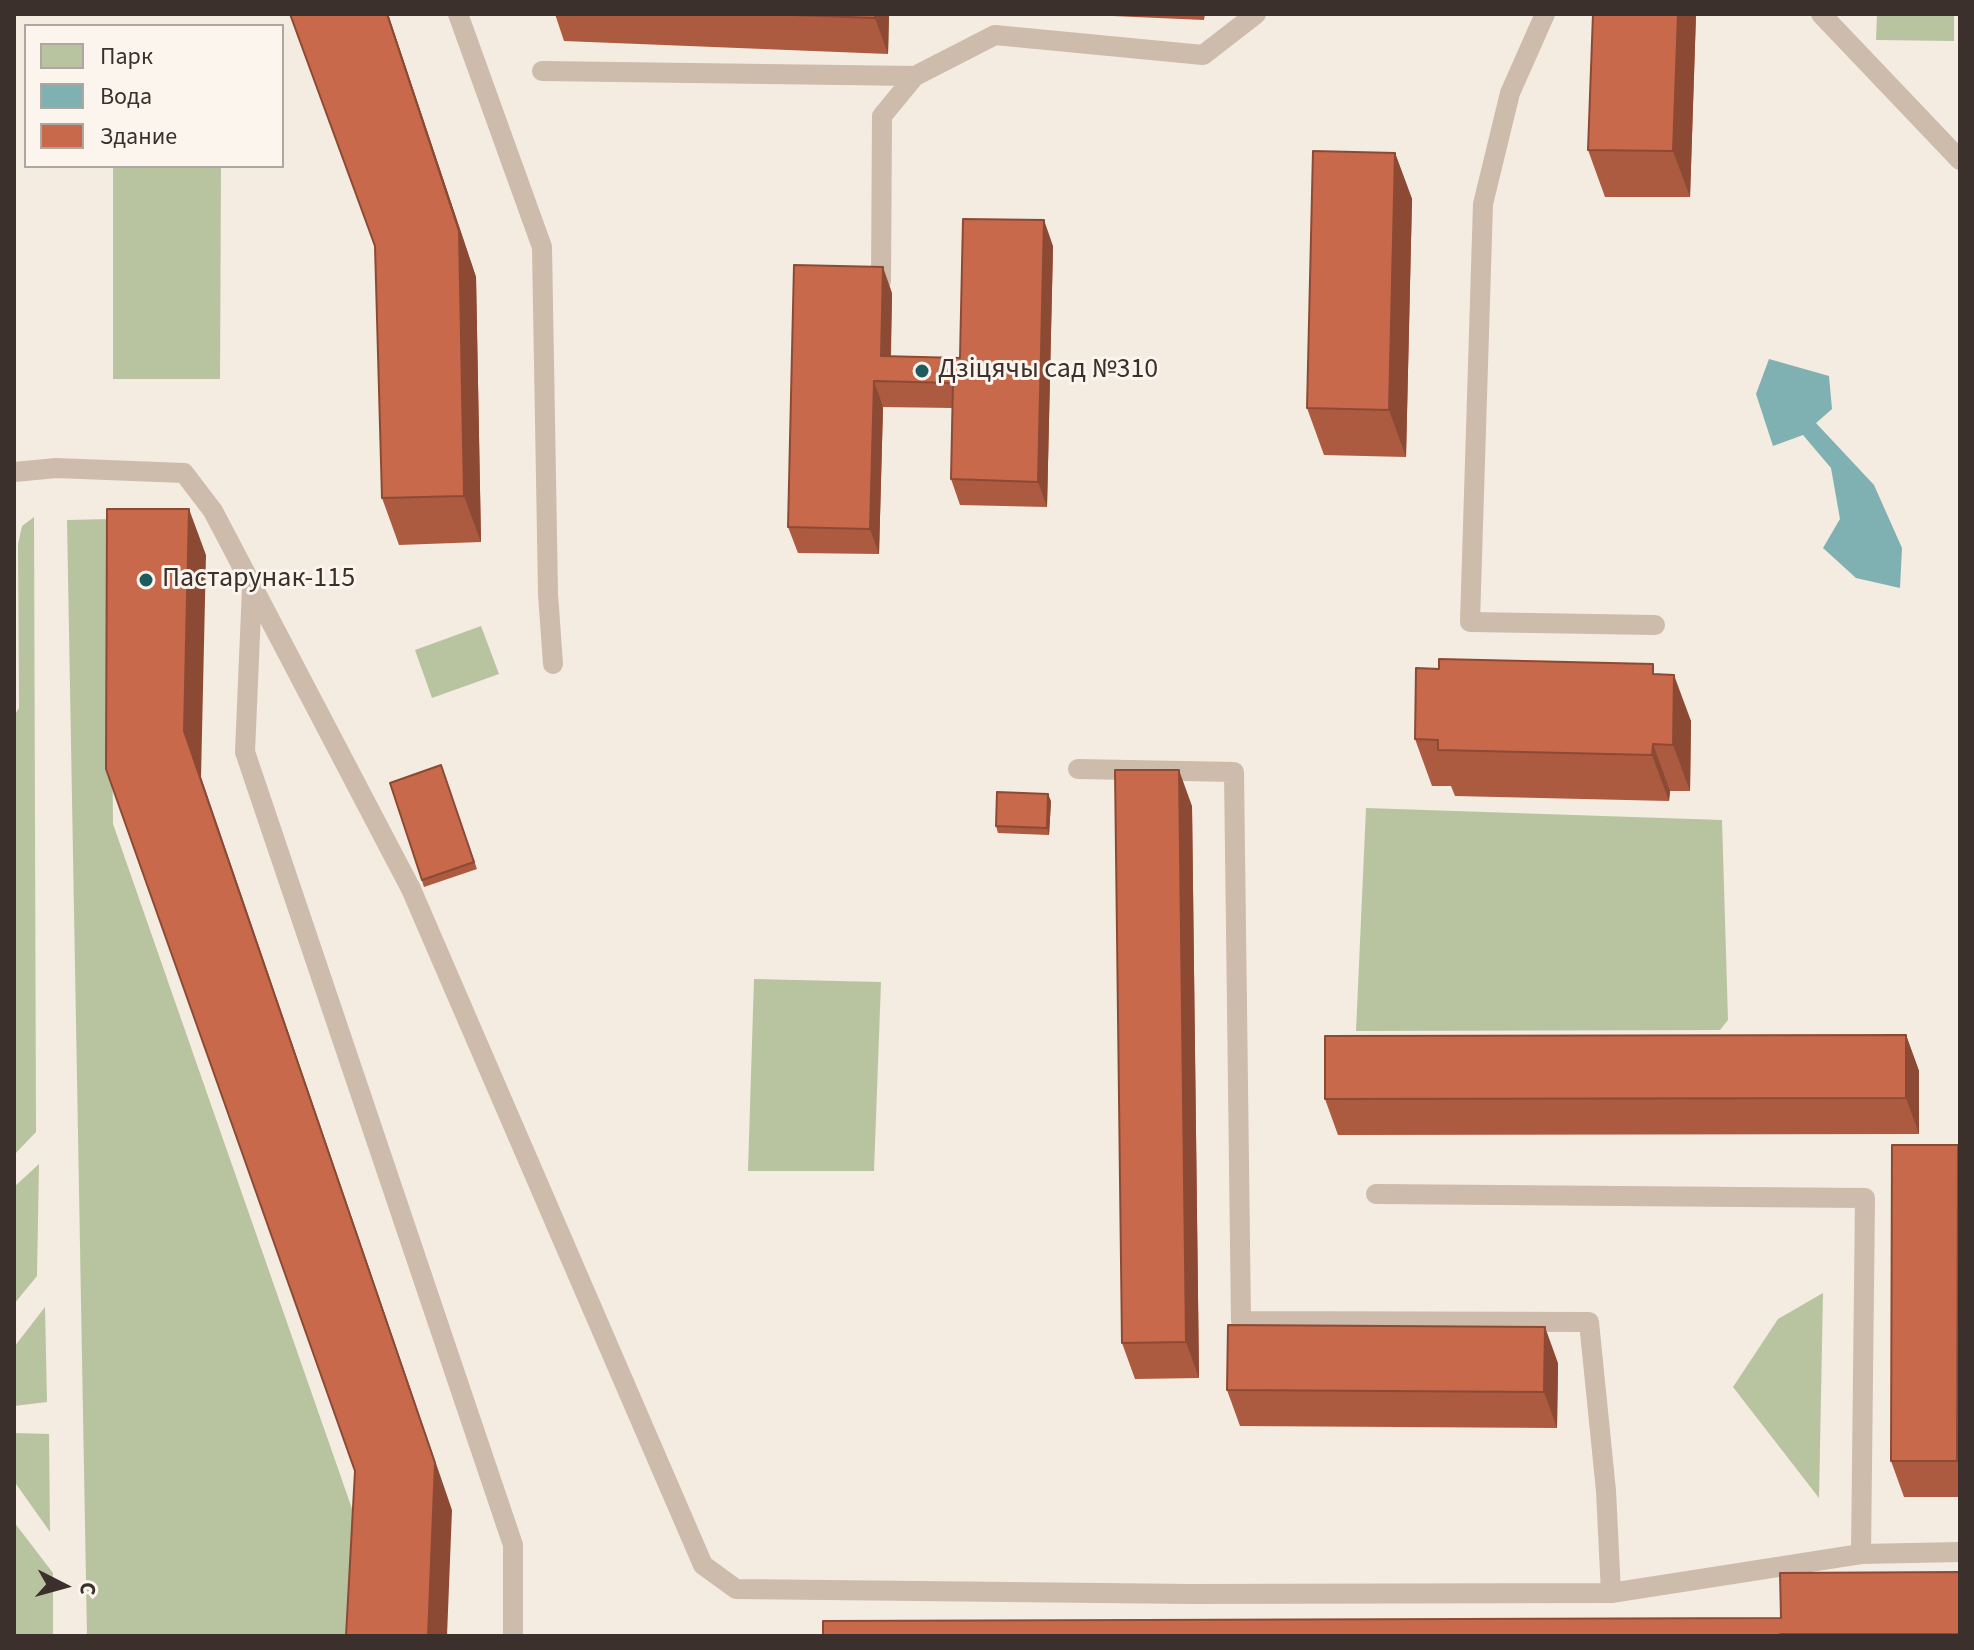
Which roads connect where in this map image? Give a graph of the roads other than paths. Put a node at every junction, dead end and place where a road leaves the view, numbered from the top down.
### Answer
1 (458, 14) edge
2 (1256, 14) edge
3 (1545, 14) edge
4 (1821, 14) edge
5 (542, 71) dead end
6 (915, 76) junction
7 (1960, 160) edge
8 (881, 281) edge
9 (14, 472) edge
10 (252, 586) junction
11 (1655, 625) dead end
12 (553, 664) dead end
13 (1078, 769) dead end
14 (1376, 1194) dead end
15 (1960, 1552) edge
16 (1861, 1554) junction
17 (1611, 1593) junction
18 (513, 1636) edge

1 - 12 lane
2 - 6 lane
3 - 11 lane
4 - 7 lane
5 - 6 lane
6 - 8 lane
9 - 10 lane
10 - 17 lane
10 - 18 lane
13 - 17 lane
14 - 16 lane
15 - 16 lane
16 - 17 lane

